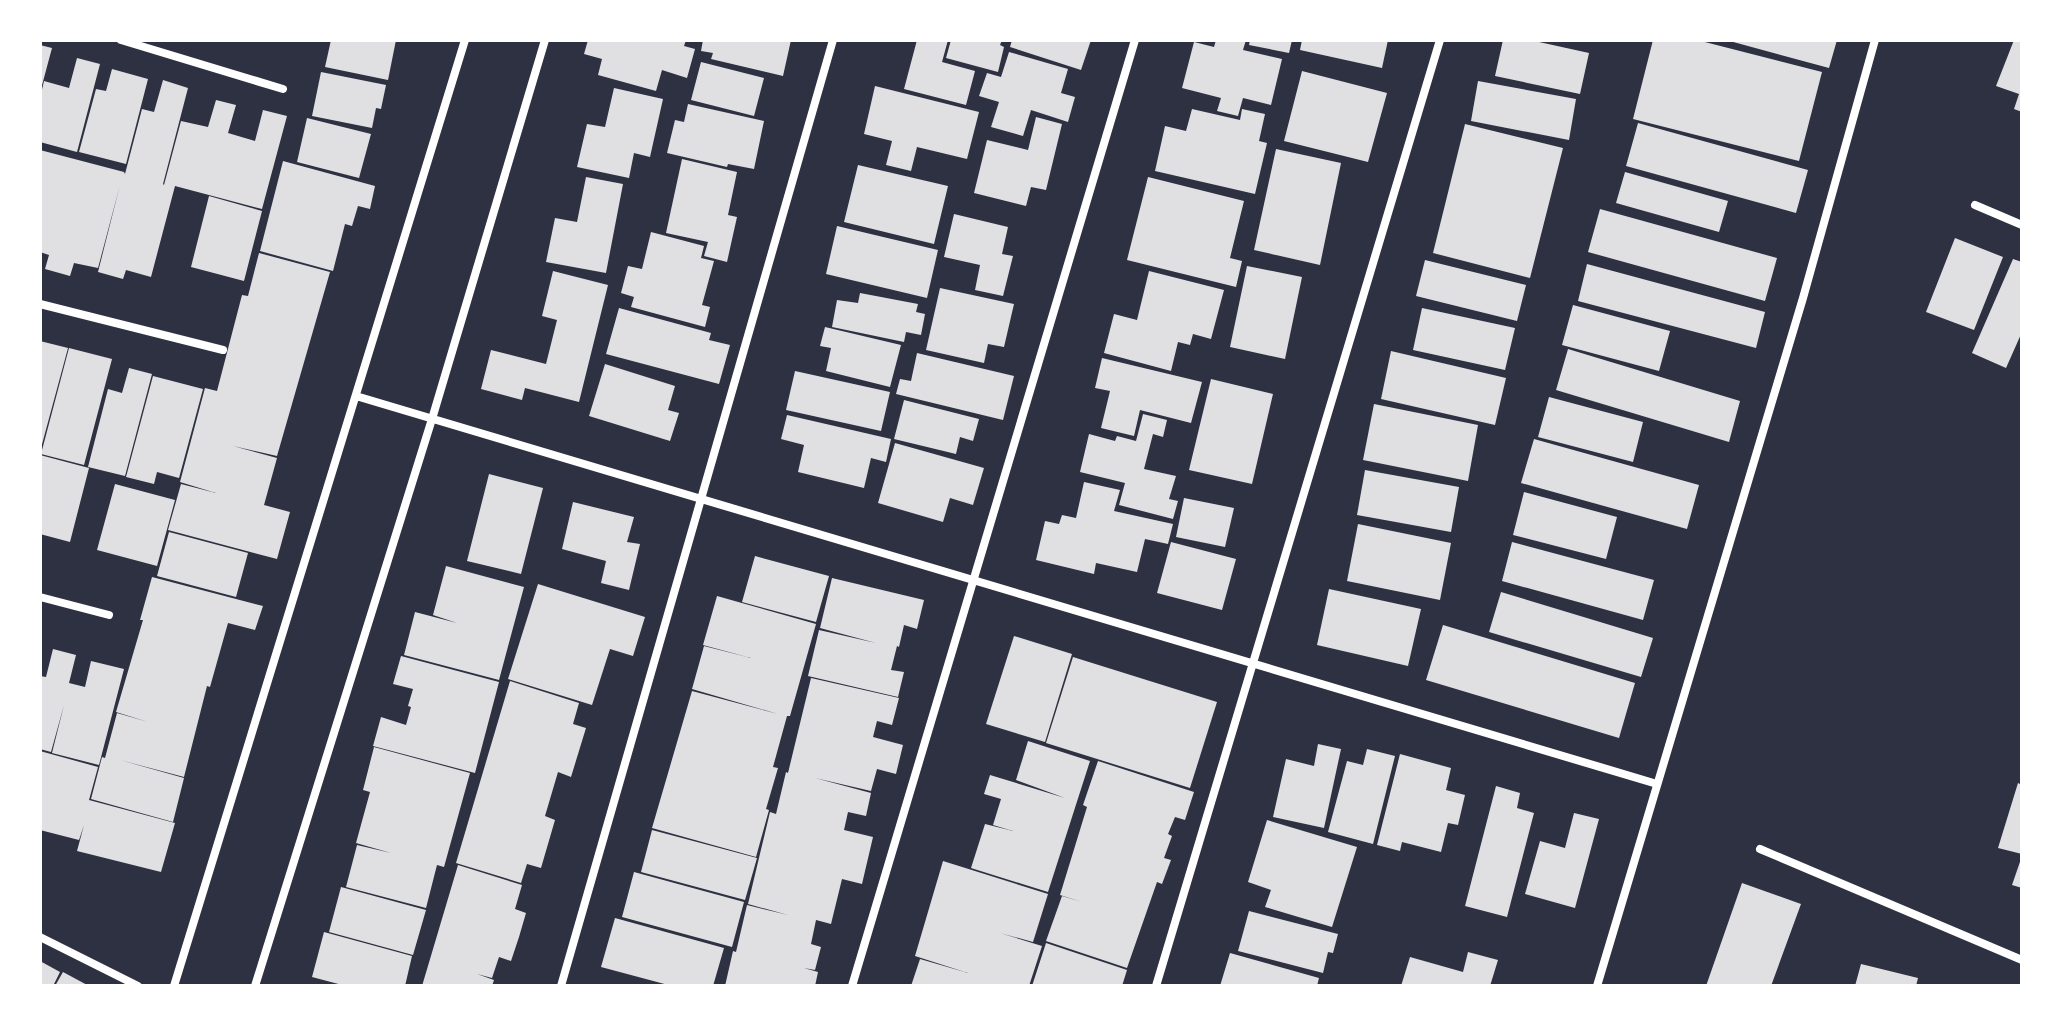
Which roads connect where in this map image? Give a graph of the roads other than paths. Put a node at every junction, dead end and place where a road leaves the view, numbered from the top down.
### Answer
1 (121, 40) edge
2 (465, 40) edge
3 (545, 40) edge
4 (833, 40) edge
5 (1135, 40) edge
6 (1440, 40) edge
7 (1875, 40) edge
8 (283, 89) dead end
9 (1975, 205) dead end
10 (2022, 225) edge
11 (40, 304) edge
12 (223, 350) dead end
13 (356, 396) junction
14 (432, 419) junction
15 (701, 499) junction
16 (974, 580) junction
17 (40, 597) edge
18 (109, 615) dead end
19 (1253, 663) junction
20 (1657, 784) junction
21 (1760, 849) dead end
22 (40, 937) edge
23 (2022, 960) edge
24 (138, 986) edge
25 (174, 986) edge
26 (255, 986) edge
27 (561, 986) edge
28 (852, 986) edge
29 (1156, 986) edge
30 (1597, 986) edge

1 - 8 street
2 - 13 street
3 - 14 street
4 - 15 street
5 - 16 street
6 - 19 street
7 - 20 street
9 - 10 street
11 - 12 street
13 - 14 street
13 - 25 street
14 - 15 street
14 - 26 street
15 - 16 street
15 - 27 street
16 - 19 street
16 - 28 street
17 - 18 street
19 - 20 street
19 - 29 street
20 - 30 street
21 - 23 street
22 - 24 street

